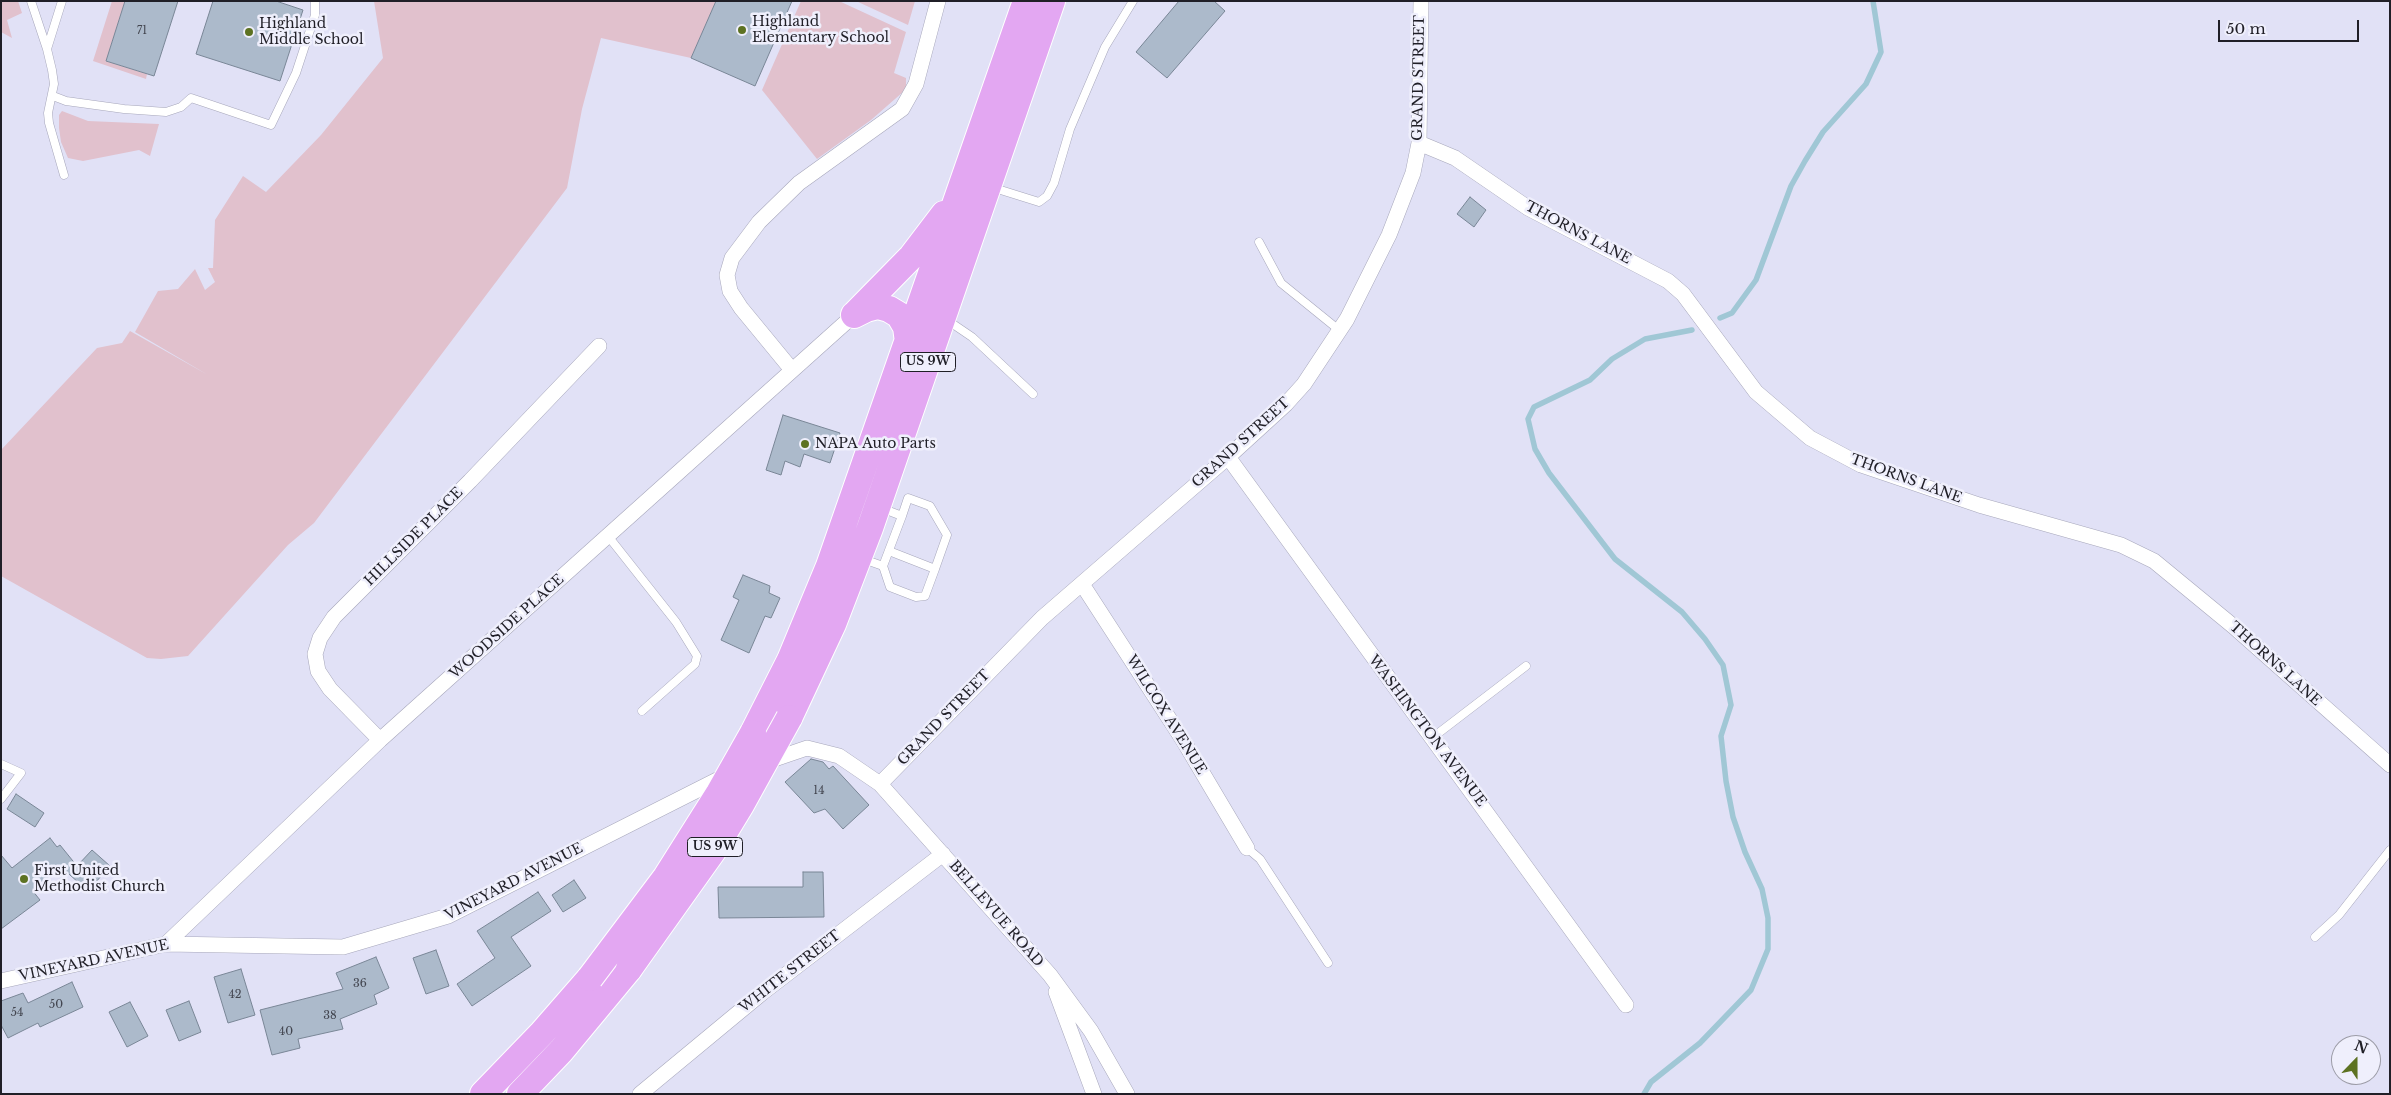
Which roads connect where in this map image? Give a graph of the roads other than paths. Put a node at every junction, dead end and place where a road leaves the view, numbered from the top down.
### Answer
1 (31, 1) edge
2 (62, 1) edge
3 (315, 1) edge
4 (938, 1) edge
5 (1026, 1) edge
6 (1052, 1) edge
7 (1133, 1) edge
8 (1421, 1) edge
9 (47, 49) junction
10 (53, 96) junction
11 (1419, 143) junction
12 (969, 168) junction
13 (64, 175) dead end
14 (989, 186) junction
15 (1259, 242) dead end
16 (854, 315) junction
17 (943, 318) junction
18 (1339, 330) junction
19 (908, 342) junction
20 (600, 346) dead end
21 (792, 370) junction
22 (1033, 394) dead end
23 (1228, 457) junction
24 (877, 506) junction
25 (902, 516) junction
26 (608, 536) junction
27 (889, 551) junction
28 (871, 561) junction
29 (934, 569) junction
30 (1082, 584) junction
31 (1526, 666) dead end
32 (642, 712) dead end
33 (1432, 738) junction
34 (380, 740) junction
35 (1, 764) edge
36 (2390, 765) edge
37 (880, 784) junction
38 (1, 799) edge
39 (1247, 848) joint
40 (2390, 850) edge
41 (943, 854) junction
42 (2315, 937) dead end
43 (166, 944) junction
44 (1328, 963) dead end
45 (1050, 975) junction
46 (1, 981) edge
47 (1626, 1005) dead end
48 (1089, 1090) edge
49 (483, 1094) edge
50 (520, 1094) edge
51 (640, 1094) edge
52 (1127, 1094) edge

1 - 9 lane
2 - 9 lane
3 - 10 lane
4 - 21 street
5 - 12 highway, US 9W
6 - 14 highway, US 9W
7 - 14 lane
8 - 11 street, GRAND STREET
9 - 10 lane
10 - 13 lane
11 - 18 street, GRAND STREET
11 - 36 street, THORNS LANE
12 - 16 highway
12 - 19 highway, US 9W
14 - 17 highway, US 9W
15 - 18 lane
16 - 19 highway
16 - 21 street, WOODSIDE PLACE
17 - 22 lane
17 - 24 highway, US 9W
18 - 23 street, GRAND STREET
19 - 49 highway, US 9W, bridge
20 - 34 street, HILLSIDE PLACE
21 - 26 street, WOODSIDE PLACE
23 - 30 street, GRAND STREET
23 - 33 street, WASHINGTON AVENUE
24 - 25 lane
24 - 28 highway, US 9W
25 - 27 lane
25 - 29 lane
26 - 32 lane
26 - 34 street, WOODSIDE PLACE
27 - 28 lane
27 - 29 lane
28 - 29 lane
28 - 50 highway, US 9W, bridge
30 - 37 street, GRAND STREET
30 - 39 street, WILCOX AVENUE
31 - 33 lane
33 - 47 street, WASHINGTON AVENUE
34 - 43 street, WOODSIDE PLACE
35 - 38 lane
37 - 41 street, VINEYARD AVENUE
37 - 43 street, VINEYARD AVENUE
39 - 44 lane
40 - 42 lane
41 - 45 street, BELLEVUE ROAD
41 - 51 street, WHITE STREET
43 - 46 street, VINEYARD AVENUE
45 - 48 street
45 - 52 street, BELLEVUE ROAD

